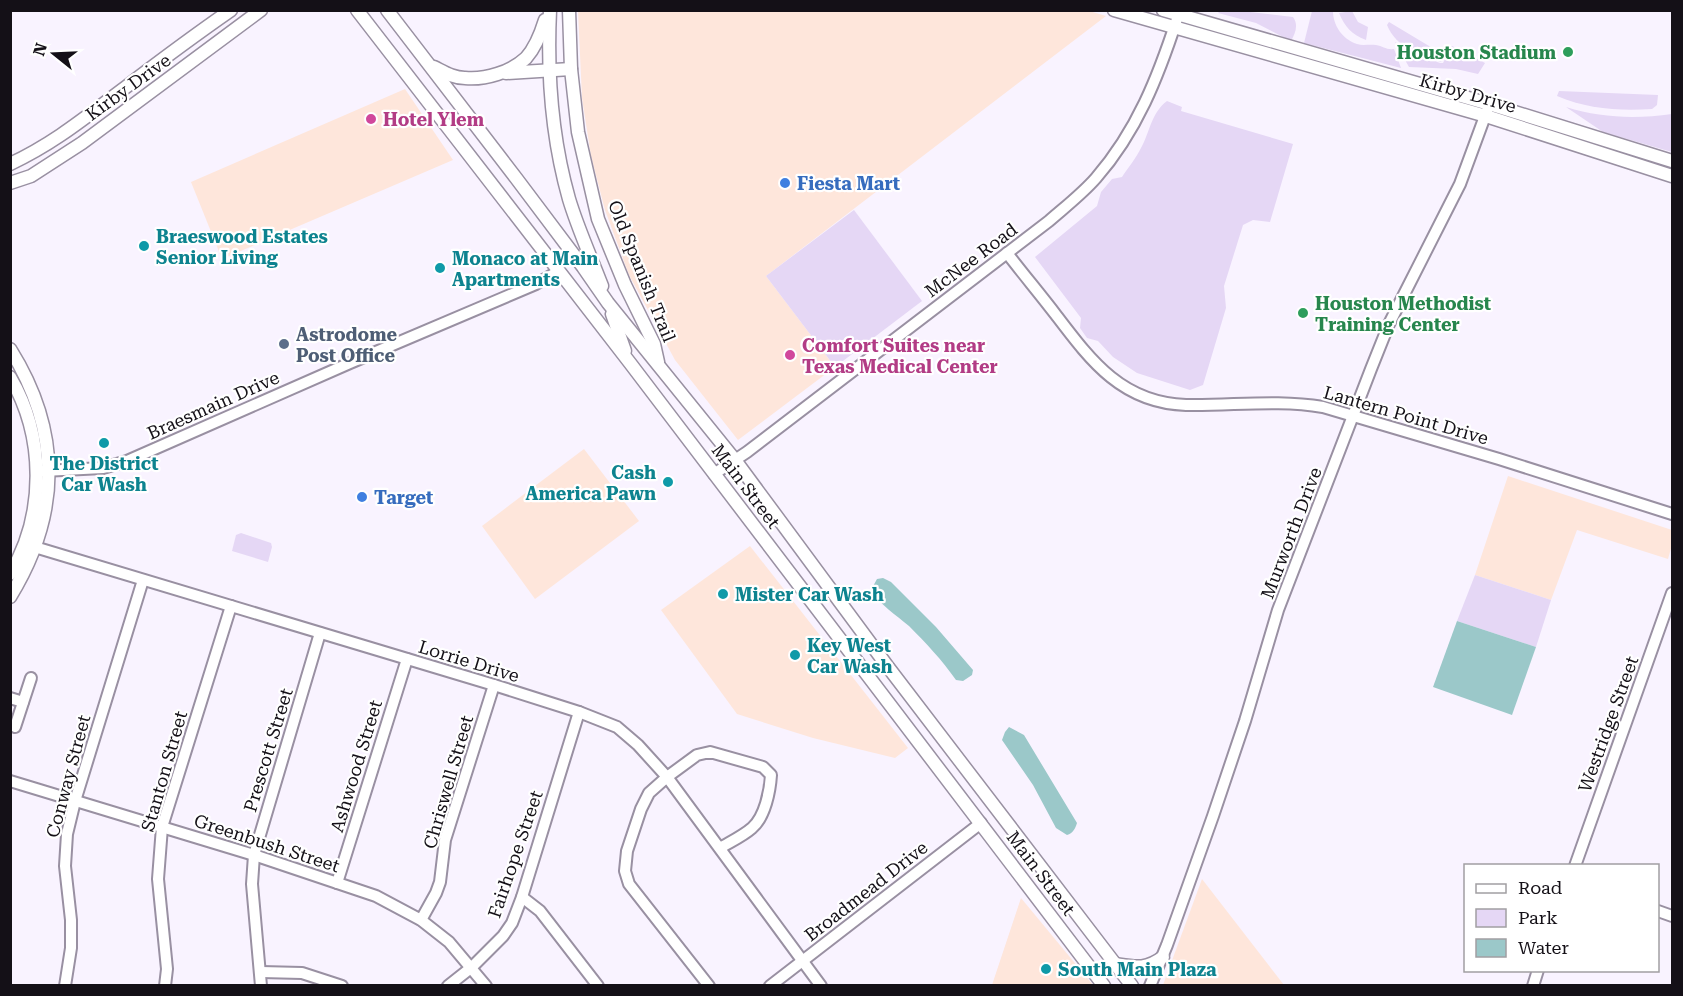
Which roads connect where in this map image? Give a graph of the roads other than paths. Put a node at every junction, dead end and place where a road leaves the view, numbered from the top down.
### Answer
1 (231, 10) edge
2 (261, 10) edge
3 (357, 10) edge
4 (387, 10) edge
5 (549, 10) edge
6 (569, 10) edge
7 (1114, 10) edge
8 (1162, 10) edge
9 (1178, 15) junction
10 (1174, 28) junction
11 (187, 41) junction
12 (198, 57) junction
13 (1333, 59) junction
14 (430, 65) junction
15 (571, 69) junction
16 (551, 71) junction
17 (1329, 72) junction
18 (500, 73) junction
19 (1487, 110) junction
20 (1628, 148) junction
21 (1624, 161) junction
22 (1672, 161) edge
23 (10, 164) edge
24 (1672, 176) edge
25 (10, 183) edge
26 (598, 219) junction
27 (578, 225) junction
28 (1007, 253) junction
29 (576, 258) junction
30 (559, 271) junction
31 (608, 303) junction
32 (10, 349) edge
33 (630, 363) junction
34 (659, 366) junction
35 (10, 377) edge
36 (1354, 416) junction
37 (735, 460) junction
38 (43, 471) junction
39 (714, 474) junction
40 (1672, 514) edge
41 (29, 545) junction
42 (10, 574) edge
43 (143, 580) junction
44 (1672, 593) edge
45 (10, 597) edge
46 (231, 606) junction
47 (320, 633) junction
48 (407, 659) junction
49 (888, 667) junction
50 (31, 678) dead end
51 (871, 679) junction
52 (494, 685) junction
53 (10, 698) edge
54 (23, 702) junction
55 (579, 712) junction
56 (15, 727) dead end
57 (943, 739) junction
58 (926, 752) junction
59 (667, 777) junction
60 (10, 781) edge
61 (75, 801) junction
62 (999, 812) junction
63 (981, 824) junction
64 (162, 827) junction
65 (720, 848) junction
66 (254, 855) junction
67 (1576, 864) edge
68 (337, 883) junction
69 (522, 897) junction
70 (421, 920) junction
71 (1163, 957) junction
72 (803, 961) junction
73 (1115, 964) junction
74 (472, 968) junction
75 (261, 972) junction
76 (65, 986) edge
77 (165, 986) edge
78 (261, 986) edge
79 (342, 986) edge
80 (448, 986) edge
81 (486, 986) edge
82 (598, 986) edge
83 (708, 986) edge
84 (771, 986) edge
85 (822, 986) edge
86 (1104, 986) edge
87 (1132, 986) edge
88 (1150, 986) edge

1 - 11 main road, Kirby Drive
2 - 12 main road, Kirby Drive
3 - 30 main road, Main Street
4 - 14 main road, Main Street
5 - 16 main road
5 - 18 main road
6 - 15 main road, Old Spanish Trail
7 - 10 main road, Kirby Drive
8 - 9 main road, Kirby Drive
9 - 10 street, McNee Road
9 - 13 main road, Kirby Drive
10 - 17 main road, Kirby Drive
10 - 28 street, McNee Road
11 - 12 main road
11 - 23 main road, Kirby Drive
12 - 25 main road, Kirby Drive
13 - 17 main road
13 - 19 main road, Kirby Drive
14 - 18 main road
14 - 29 main road, Main Street
15 - 16 main road
15 - 26 main road, Old Spanish Trail
16 - 18 main road
16 - 27 main road
17 - 19 main road, Kirby Drive
19 - 20 main road, Kirby Drive
19 - 21 main road, Kirby Drive
19 - 36 street, Murworth Drive
20 - 21 main road
20 - 22 main road, Kirby Drive
21 - 24 main road, Kirby Drive
26 - 27 main road
26 - 34 main road, Old Spanish Trail
27 - 31 main road
28 - 36 street, Lantern Point Drive
28 - 37 street, McNee Road
29 - 30 main road
29 - 31 main road, Main Street
30 - 33 main road, Main Street
30 - 38 street, Braesmain Drive
31 - 33 main road
31 - 34 main road, Main Street
32 - 38 main road
33 - 39 main road, Main Street
34 - 37 main road, Main Street
35 - 38 main road
36 - 40 street, Lantern Point Drive
36 - 71 street, Murworth Drive
37 - 39 street, McNee Road
37 - 49 main road, Main Street
38 - 41 main road
39 - 51 main road, Main Street
41 - 42 main road
41 - 43 street, Lorrie Drive
41 - 45 main road
43 - 46 street, Lorrie Drive
43 - 61 street, Conway Street
44 - 67 street, Westridge Street
46 - 47 street, Lorrie Drive
46 - 64 street, Stanton Street
47 - 48 street, Lorrie Drive
47 - 66 street, Prescott Street
48 - 52 street, Lorrie Drive
48 - 68 street, Ashwood Street
49 - 51 main road
49 - 57 main road, Main Street
50 - 54 street
51 - 58 main road, Main Street
52 - 55 street, Lorrie Drive
52 - 70 street, Chriswell Street
53 - 54 street
54 - 56 street
55 - 59 street, Lorrie Drive
55 - 69 street, Fairhope Street
57 - 58 main road
57 - 62 main road, Main Street
58 - 63 main road, Main Street
59 - 65 street, Lorrie Drive
59 - 65 street
59 - 83 street
60 - 61 street, Greenbush Street
61 - 64 street, Greenbush Street
61 - 76 street, Conway Street
62 - 63 main road
62 - 73 main road, Main Street
63 - 72 street, Broadmead Drive
63 - 86 main road, Main Street
64 - 66 street, Greenbush Street
64 - 77 street, Stanton Street
65 - 72 street, Lorrie Drive
66 - 68 street, Greenbush Street
66 - 75 street, Prescott Street
68 - 70 street, Greenbush Street
69 - 74 street, Fairhope Street
69 - 82 street
70 - 74 street, Greenbush Street
71 - 73 main road
71 - 88 street, Murworth Drive
72 - 84 street, Broadmead Drive
72 - 85 street, Lorrie Drive
73 - 87 main road, Main Street
74 - 80 street, Fairhope Street
74 - 81 street, Greenbush Street
75 - 78 street, Prescott Street
75 - 79 street

